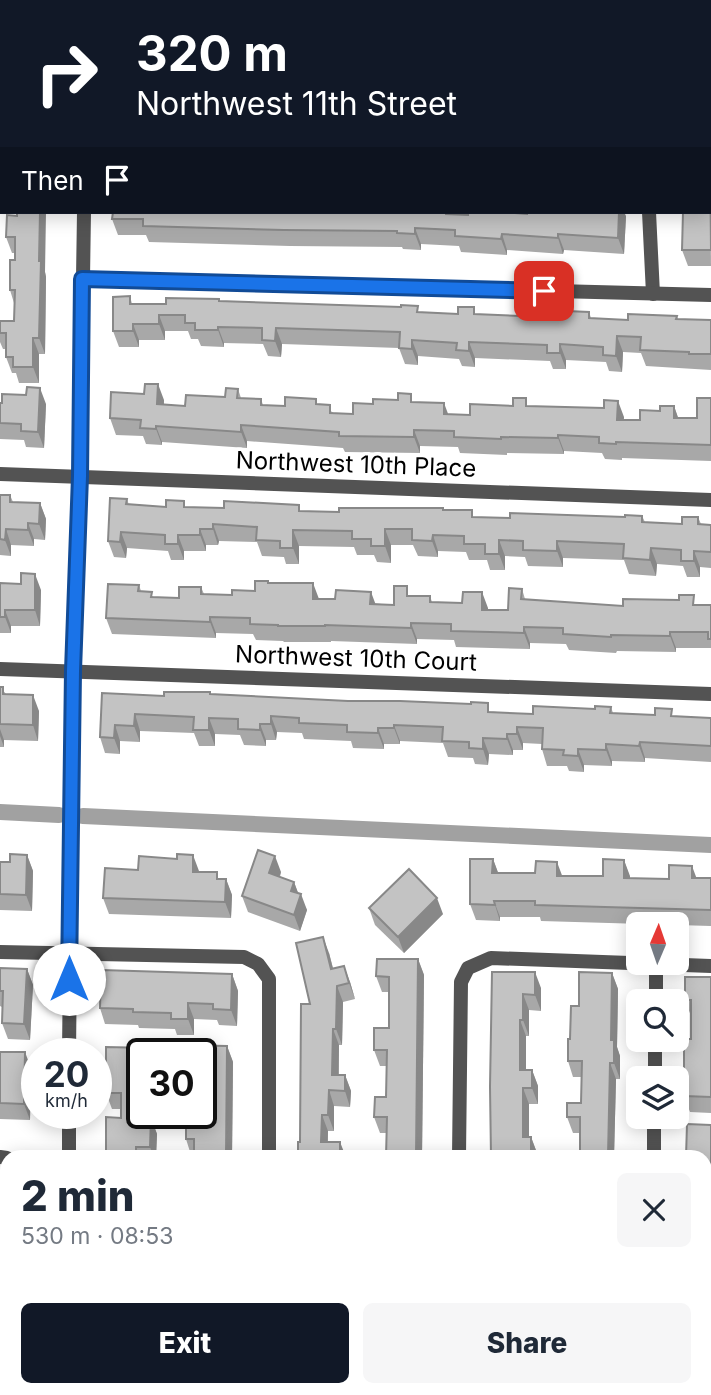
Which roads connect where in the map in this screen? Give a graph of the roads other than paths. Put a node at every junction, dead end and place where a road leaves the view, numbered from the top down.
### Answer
1 (84, 214) edge
2 (649, 214) edge
3 (82, 279) junction
4 (653, 294) junction
5 (711, 295) edge
6 (0, 474) edge
7 (80, 476) junction
8 (711, 500) edge
9 (0, 669) edge
10 (73, 671) junction
11 (711, 694) edge
12 (0, 952) edge
13 (69, 954) junction
14 (626, 964) edge
15 (690, 966) edge
16 (711, 966) edge
17 (69, 1038) edge
18 (69, 1129) edge
19 (654, 1129) edge
20 (69, 1150) edge
21 (269, 1150) edge
22 (459, 1150) edge
23 (654, 1150) edge

1 - 3 street
2 - 4 street
3 - 4 street
3 - 7 street
4 - 5 street
6 - 7 street, Northwest 10th Place
7 - 8 street, Northwest 10th Place
7 - 10 street
9 - 10 street, Northwest 10th Court
10 - 11 street, Northwest 10th Court
10 - 13 street
12 - 13 street
13 - 17 street
13 - 21 street
14 - 22 street
15 - 16 street
18 - 20 street
19 - 23 street

